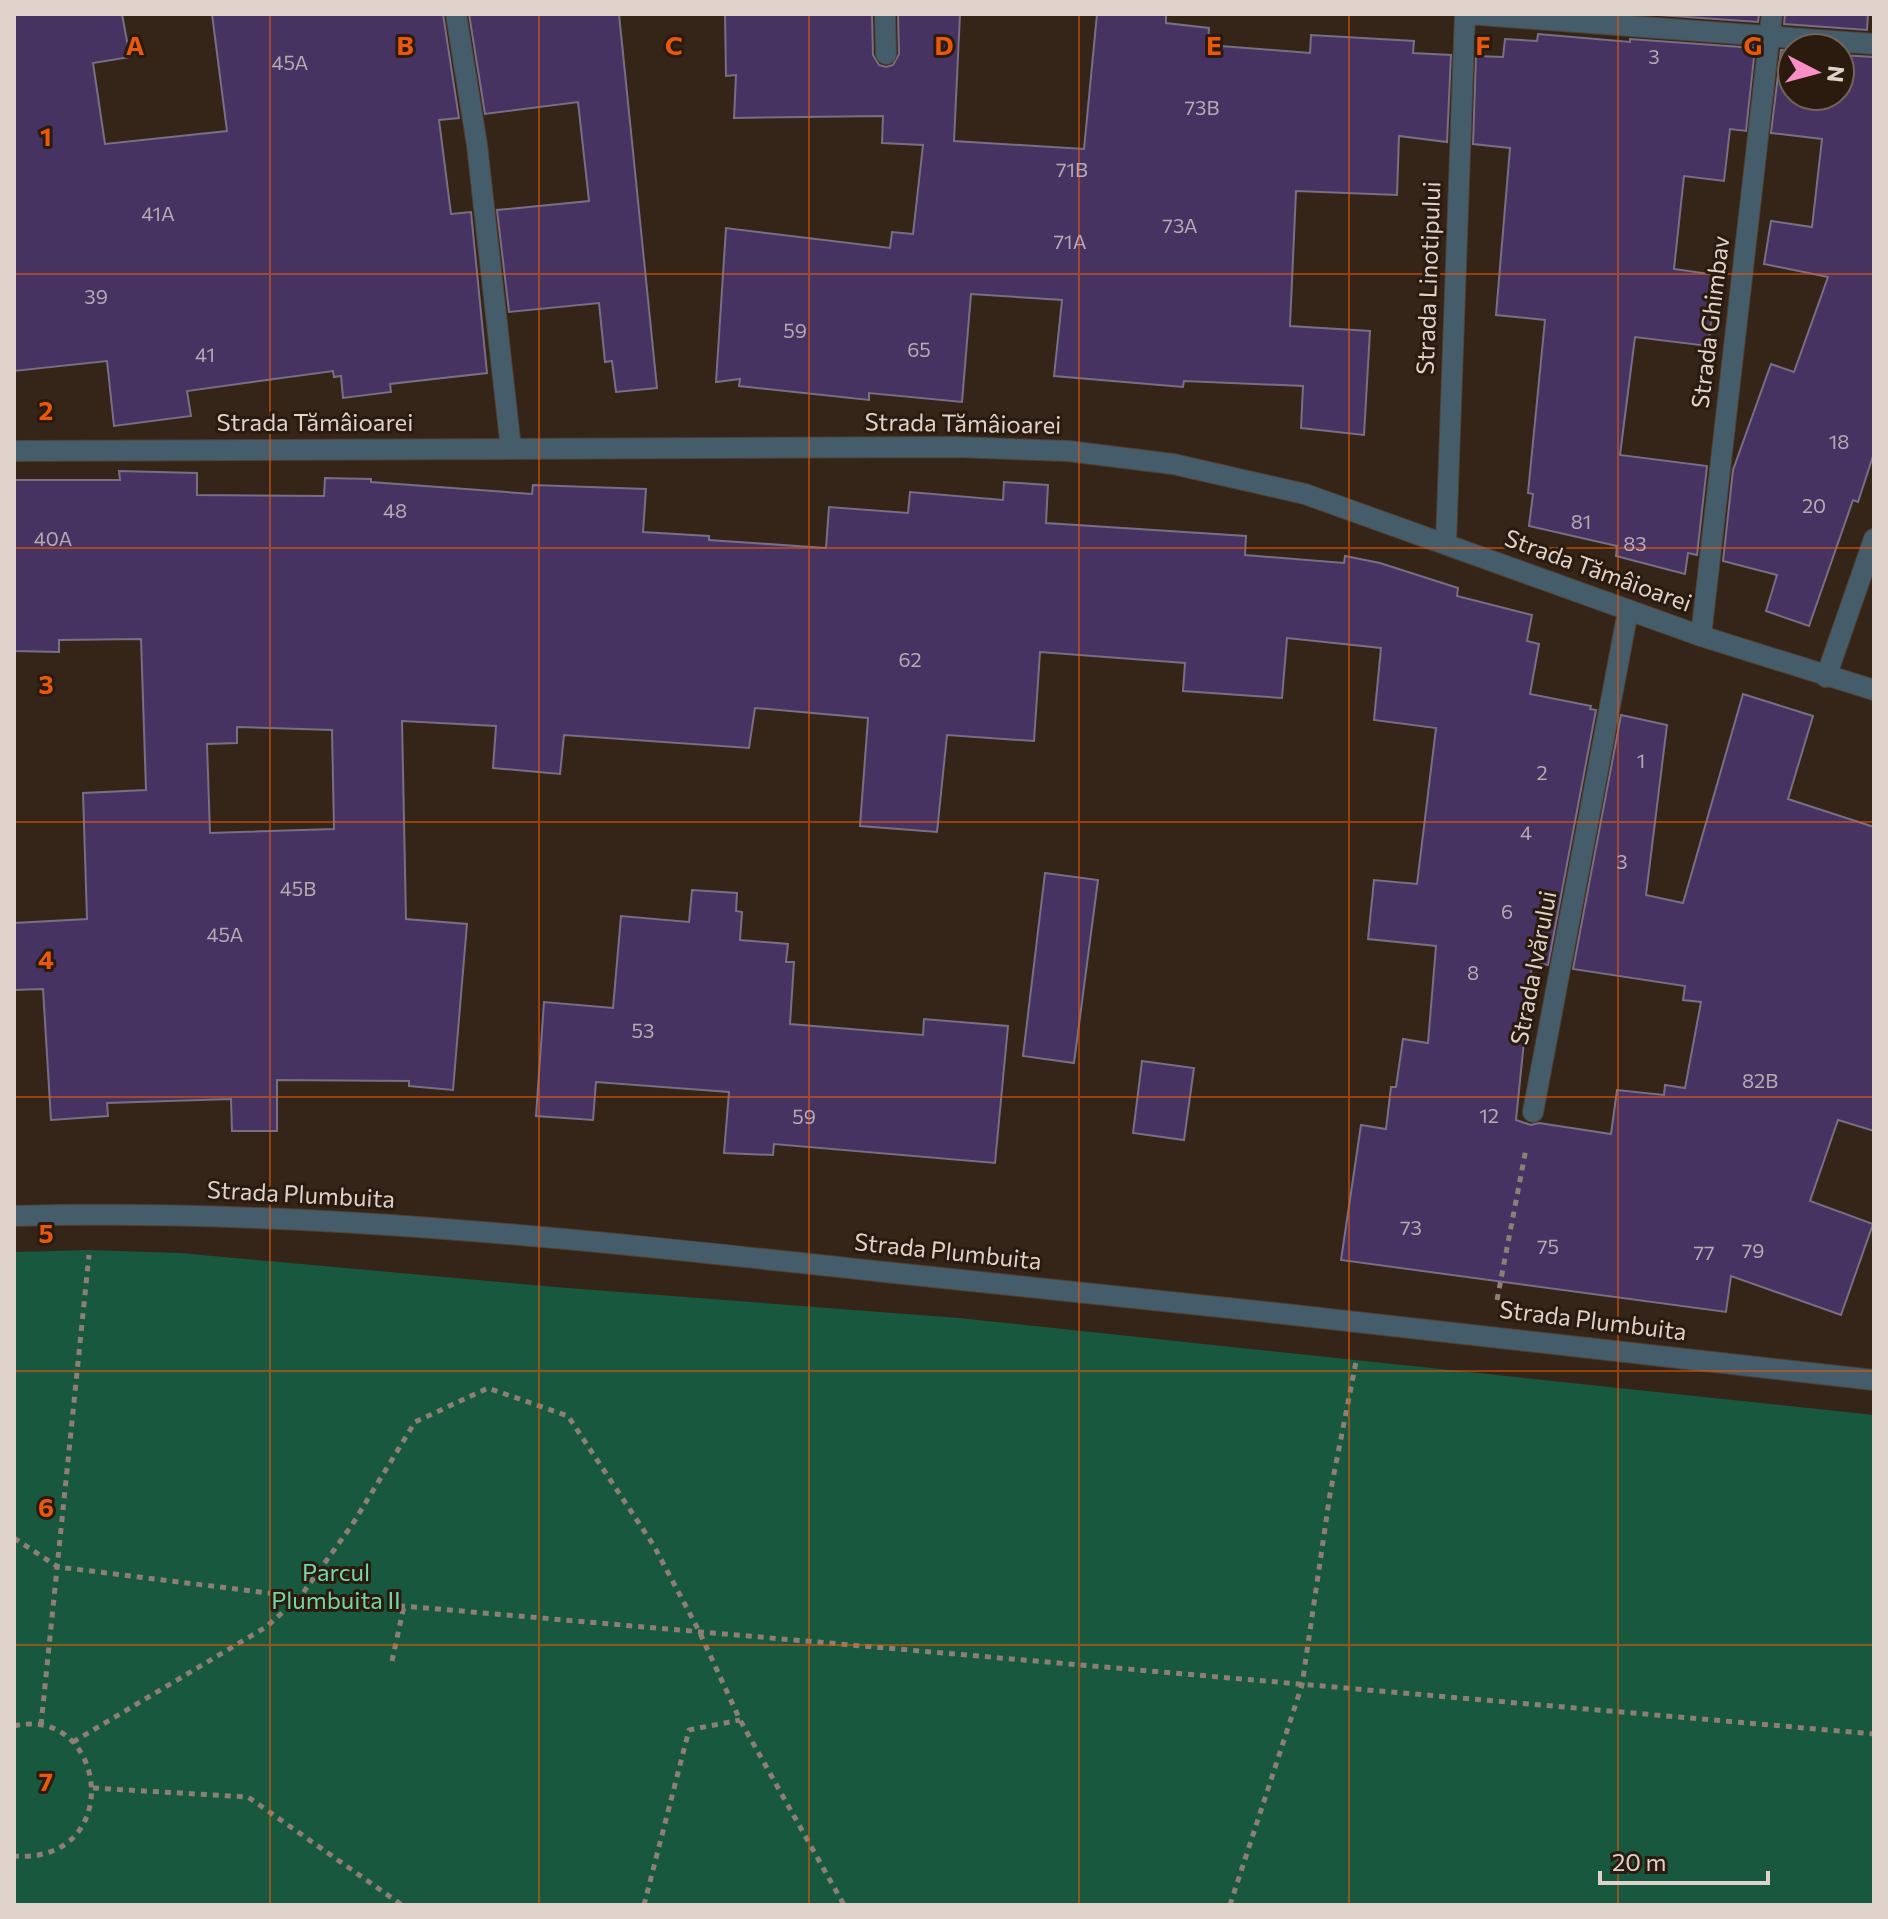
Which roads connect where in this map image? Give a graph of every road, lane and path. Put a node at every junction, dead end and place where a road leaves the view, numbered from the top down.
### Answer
1 (456, 14) edge
2 (885, 14) edge
3 (1466, 14) edge
4 (1772, 14) edge
5 (1769, 38) junction
6 (1874, 44) edge
7 (886, 54) dead end
8 (511, 449) junction
9 (14, 451) edge
10 (1874, 539) edge
11 (1446, 543) junction
12 (1628, 611) junction
13 (1701, 636) junction
14 (1826, 677) junction
15 (1874, 690) edge
16 (1533, 1112) joint
17 (94, 1214) junction
18 (14, 1216) edge
19 (1363, 1321) junction
20 (1491, 1335) junction
21 (1874, 1380) edge
22 (14, 1538) edge
23 (58, 1567) junction
24 (300, 1597) junction
25 (404, 1606) junction
26 (699, 1631) junction
27 (392, 1661) dead end
28 (1302, 1685) junction
29 (740, 1720) junction
30 (41, 1725) junction
31 (14, 1726) edge
32 (1874, 1734) edge
33 (73, 1742) junction
34 (93, 1788) junction
35 (14, 1856) edge
36 (402, 1905) edge
37 (644, 1905) edge
38 (844, 1905) edge
39 (1230, 1905) edge

1 - 8 street
2 - 7 street
3 - 5 street
3 - 11 street, Strada Linotipului
4 - 5 street, Strada Ghimbav
5 - 6 street
5 - 13 street, Strada Ghimbav
8 - 9 street, Strada Tămâioarei
8 - 11 street, Strada Tămâioarei
10 - 14 street
11 - 12 street, Strada Tămâioarei
12 - 13 street, Strada Tămâioarei
12 - 16 street, Strada Ivărului
13 - 14 street, Strada Tămâioarei
14 - 15 street, Strada Tămâioarei
16 - 20 path
17 - 18 street, Strada Plumbuita
17 - 19 street, Strada Plumbuita
17 - 23 path
19 - 20 street, Strada Plumbuita
19 - 28 path
20 - 21 street, Strada Plumbuita
22 - 23 path
23 - 24 path
23 - 30 path
24 - 25 path
24 - 26 path
24 - 33 path
25 - 26 path
25 - 27 path
26 - 28 path
26 - 29 path
28 - 32 path
28 - 39 path
29 - 37 path
29 - 38 path
30 - 31 path
30 - 33 path
33 - 34 path
34 - 35 path
34 - 36 path

